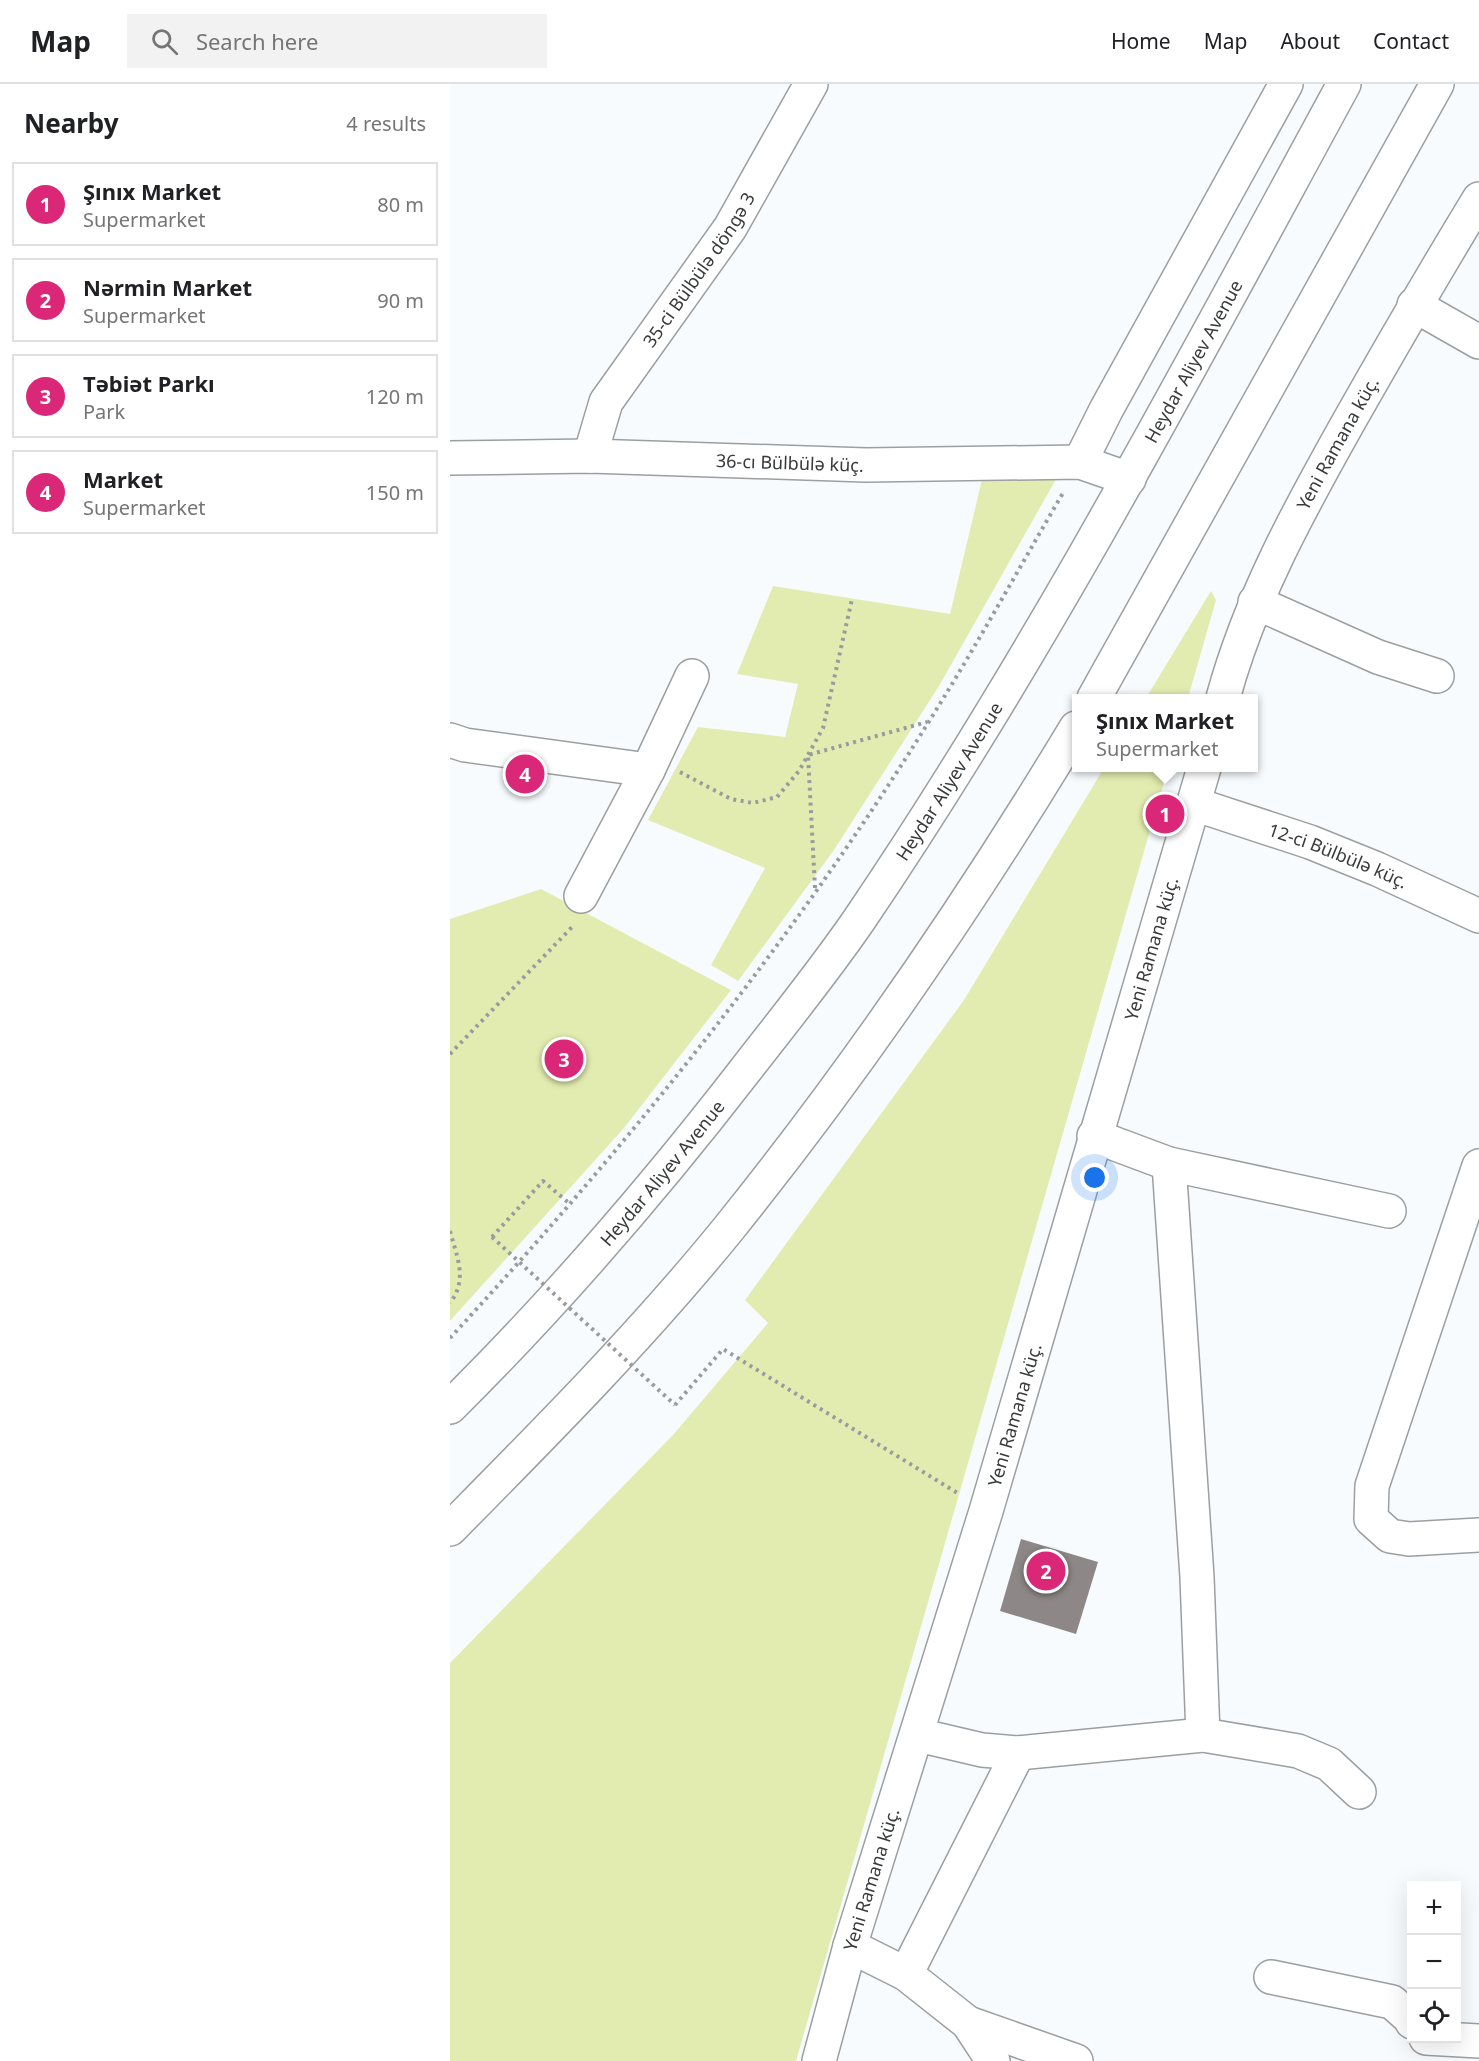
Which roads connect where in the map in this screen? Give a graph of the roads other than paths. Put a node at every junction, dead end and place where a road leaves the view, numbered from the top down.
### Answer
1 (811, 84) edge
2 (1286, 84) edge
3 (1344, 84) edge
4 (1437, 84) edge
5 (1479, 199) edge
6 (1414, 305) junction
7 (1479, 342) edge
8 (590, 456) junction
9 (450, 458) edge
10 (1080, 462) junction
11 (1129, 479) junction
12 (1255, 602) junction
13 (692, 676) dead end
14 (1437, 676) dead end
15 (1097, 694) edge
16 (1225, 694) edge
17 (1072, 736) edge
18 (450, 740) edge
19 (648, 770) junction
20 (1203, 772) edge
21 (1194, 804) junction
22 (579, 909) road end
23 (1479, 916) edge
24 (1094, 1136) junction
25 (1169, 1164) junction
26 (1479, 1166) edge
27 (1389, 1211) dead end
28 (450, 1407) edge
29 (450, 1529) edge
30 (1479, 1535) edge
31 (918, 1735) junction
32 (1203, 1735) junction
33 (1018, 1753) junction
34 (1359, 1792) dead end
35 (850, 1946) junction
36 (906, 1974) junction
37 (1270, 1977) dead end
38 (1407, 2015) edge
39 (968, 2023) junction
40 (1461, 2040) edge
41 (1479, 2041) edge
42 (1416, 2043) edge
43 (819, 2061) edge
44 (993, 2061) edge
45 (1077, 2061) edge
46 (1414, 2061) edge

1 - 8 main road, 35-ci Bülbülə döngə 3
2 - 10 main road
3 - 11 main road, Heydar Aliyev Avenue
4 - 15 main road
5 - 6 main road, Yeni Ramana küç.
6 - 7 main road
6 - 12 main road, Yeni Ramana küç.
8 - 9 main road, 36-cı Bülbülə küç.
8 - 10 main road, 36-cı Bülbülə küç.
10 - 11 main road, 36-cı Bülbülə küç.
11 - 28 main road, Heydar Aliyev Avenue
12 - 14 main road
12 - 16 main road, Yeni Ramana küç.
13 - 19 main road
17 - 29 main road
18 - 19 main road
19 - 22 main road
20 - 21 main road, Yeni Ramana küç.
21 - 23 main road, 12-ci Bülbülə küç.
21 - 24 main road, Yeni Ramana küç.
24 - 25 main road
24 - 31 main road, Yeni Ramana küç.
25 - 27 main road
25 - 32 main road
26 - 30 main road
31 - 33 main road
31 - 35 main road, Yeni Ramana küç.
32 - 33 main road
32 - 34 main road
33 - 36 main road
35 - 36 main road
35 - 43 main road, Yeni Ramana küç.
36 - 39 main road
37 - 38 main road
39 - 44 main road
39 - 45 main road
40 - 41 main road
42 - 46 main road

